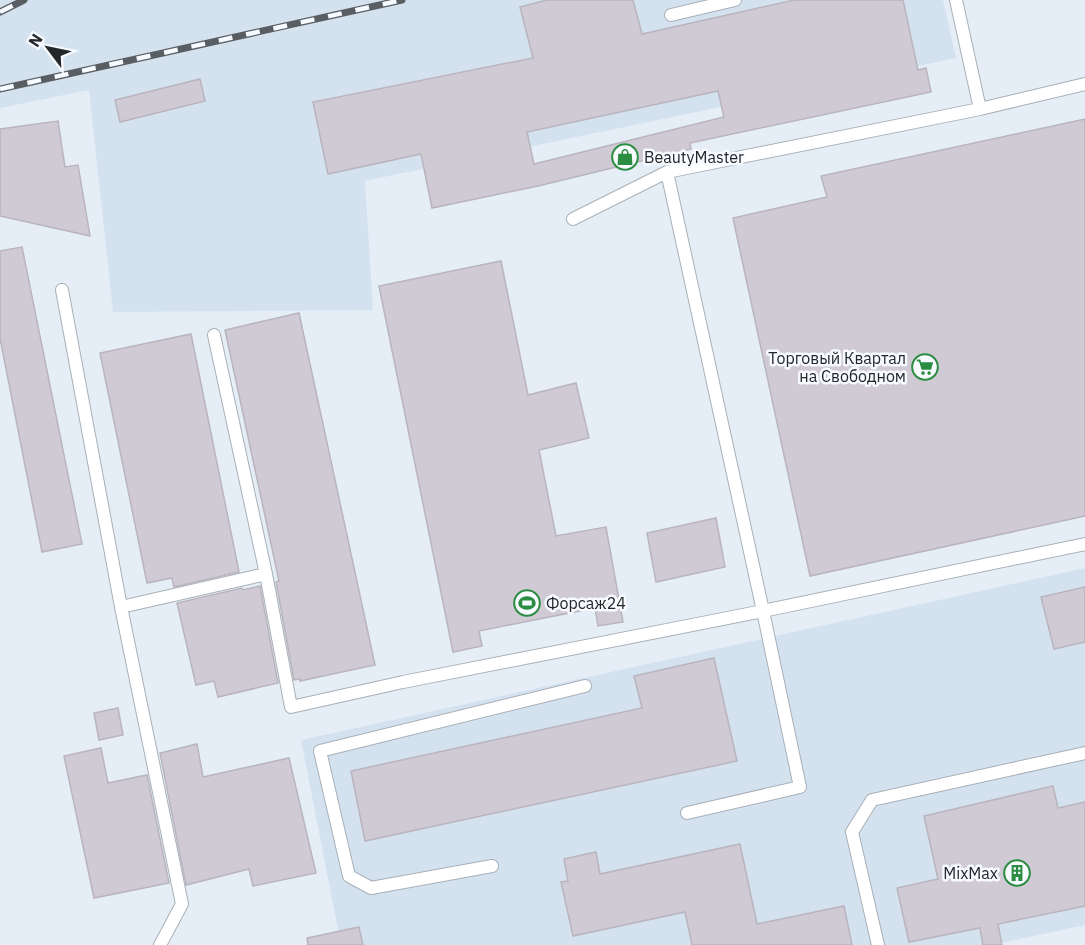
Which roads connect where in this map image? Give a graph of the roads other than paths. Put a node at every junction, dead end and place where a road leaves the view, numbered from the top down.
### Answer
1 (735, 0) edge
2 (956, 0) edge
3 (671, 15) dead end
4 (1085, 84) edge
5 (980, 109) junction
6 (667, 172) junction
7 (573, 219) dead end
8 (62, 290) dead end
9 (214, 335) dead end
10 (1085, 544) edge
11 (266, 574) junction
12 (121, 607) junction
13 (763, 611) junction
14 (585, 686) dead end
15 (1085, 753) edge
16 (687, 813) dead end
17 (492, 866) dead end
18 (160, 945) edge
19 (878, 945) edge

1 - 3 lane
2 - 5 lane
4 - 5 lane
5 - 6 lane
6 - 7 lane
6 - 13 lane
8 - 12 lane
9 - 11 lane
10 - 13 lane
11 - 12 lane
11 - 13 lane
12 - 18 lane
13 - 16 lane
14 - 17 lane
15 - 19 lane

